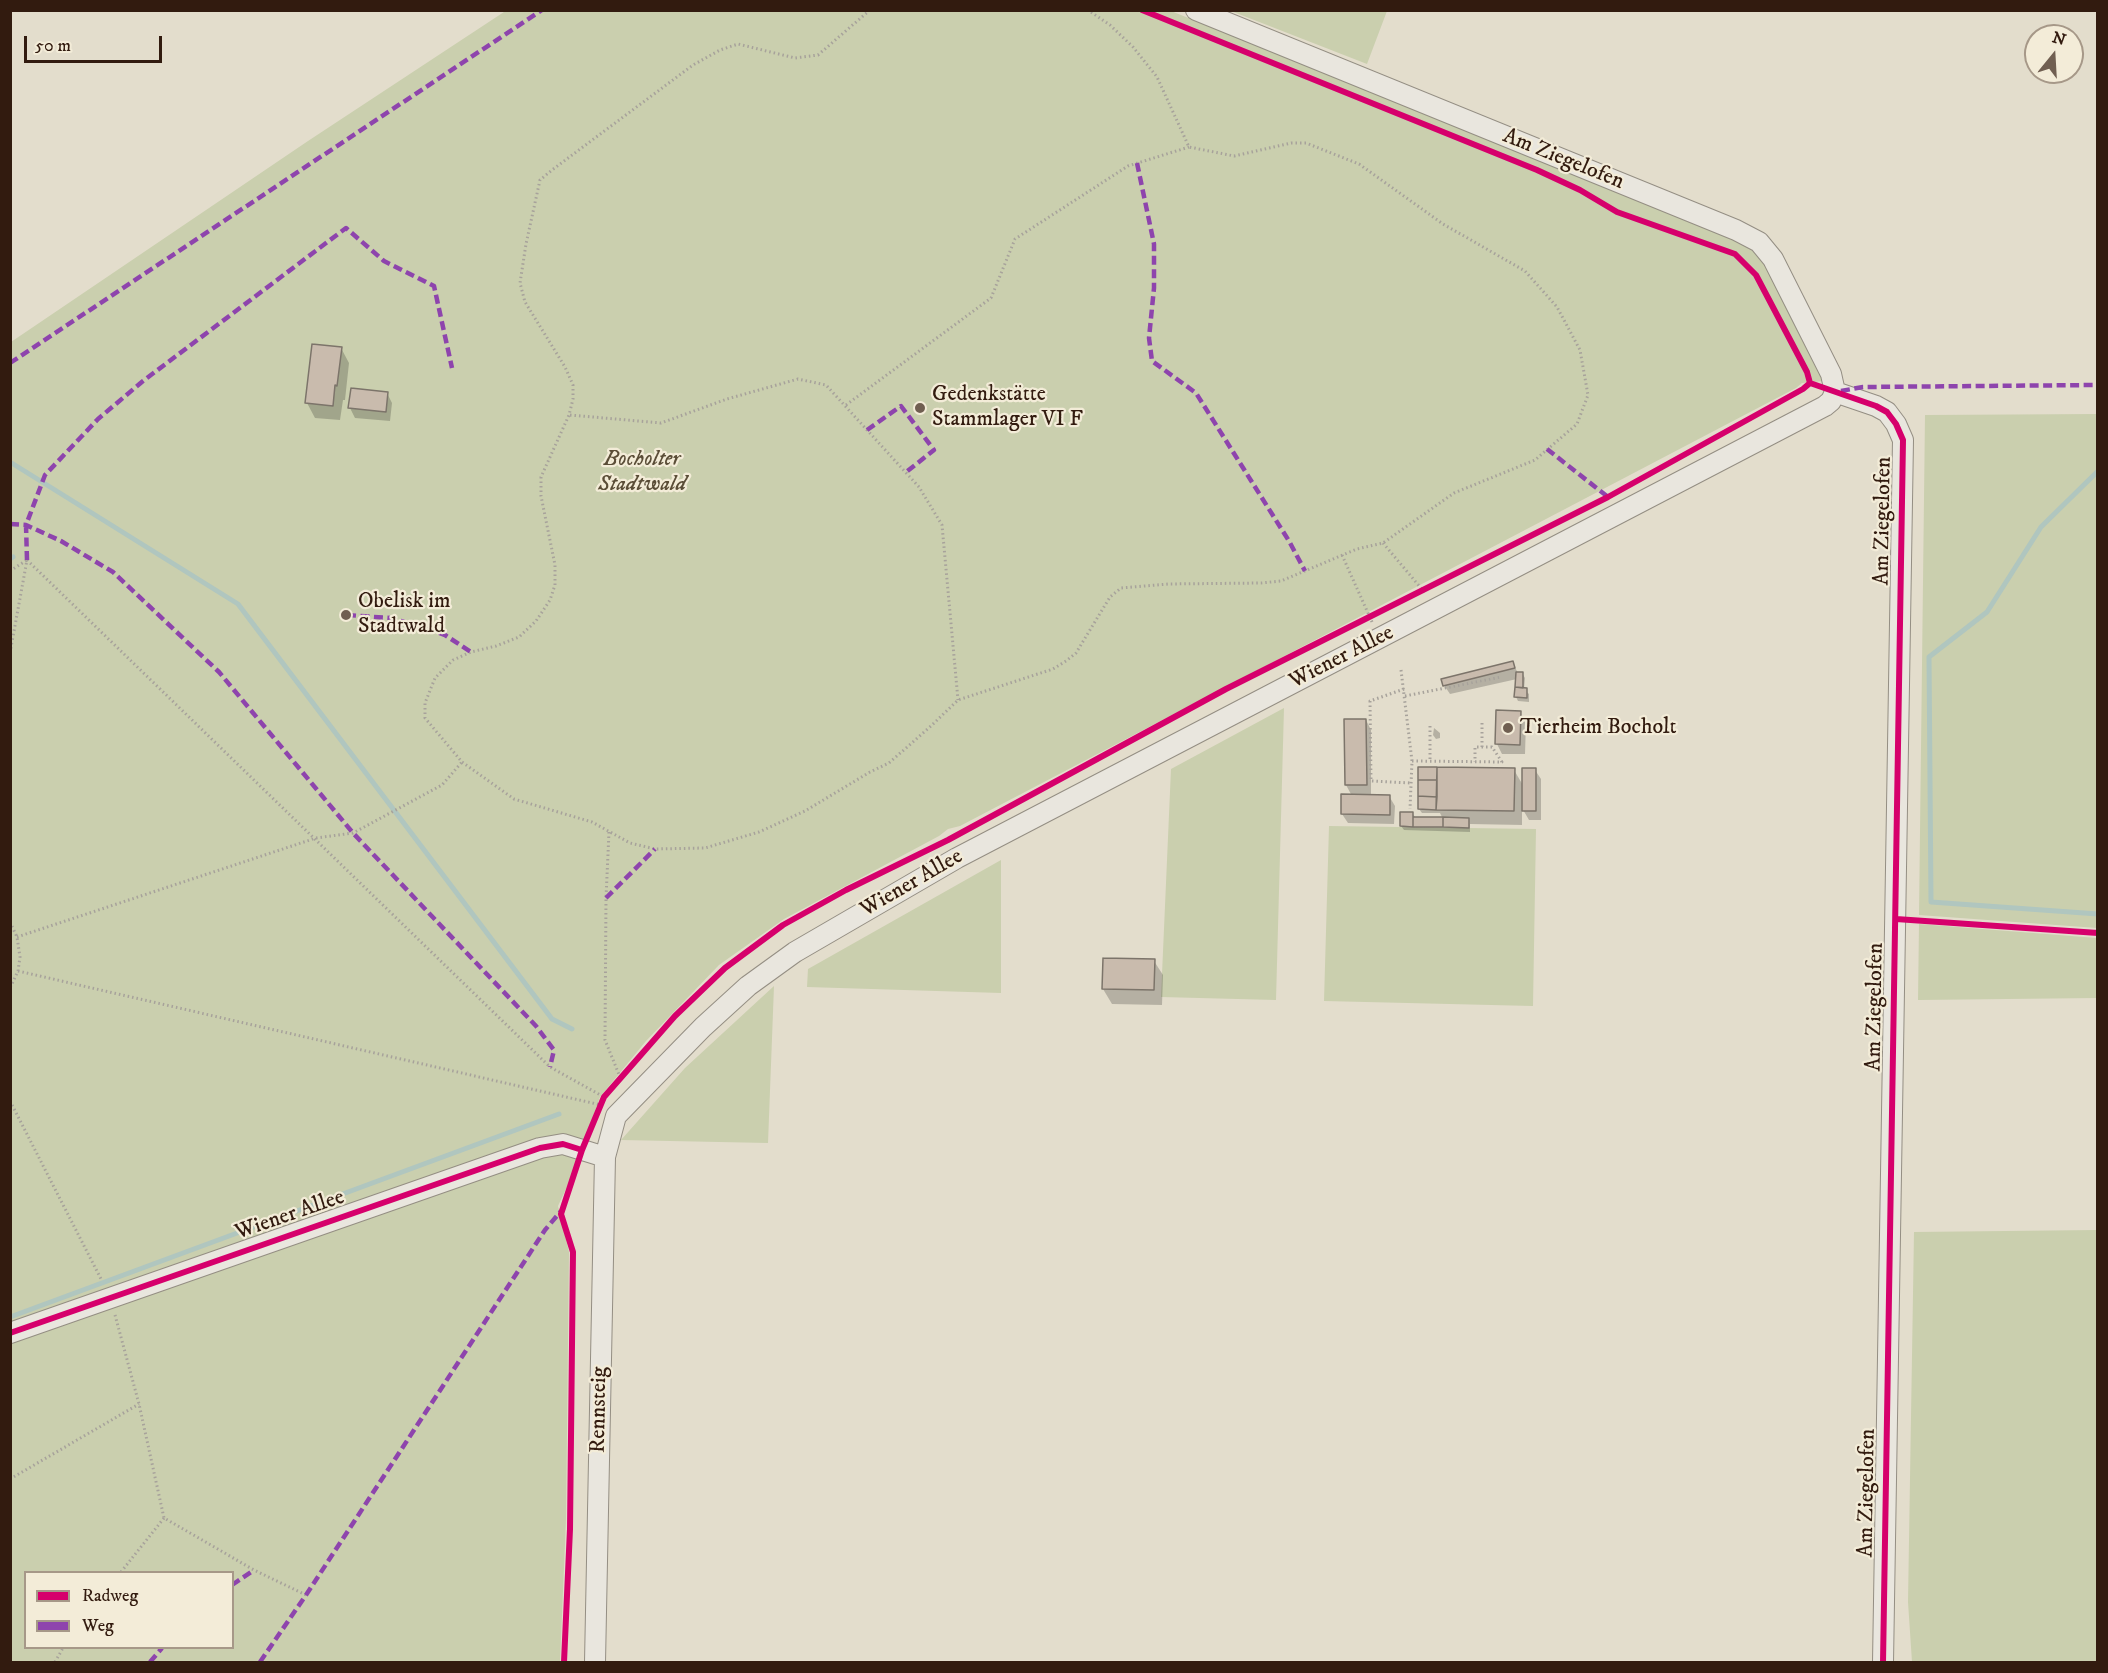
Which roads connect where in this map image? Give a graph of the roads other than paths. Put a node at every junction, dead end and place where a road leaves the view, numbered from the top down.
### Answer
1 (1196, 10) edge
2 (1835, 392) junction
3 (605, 1157) junction
4 (10, 1333) edge
5 (596, 1662) edge
6 (1883, 1662) edge

1 - 2 street, Am Ziegelofen
2 - 3 street, Wiener Allee
2 - 6 street, Am Ziegelofen
3 - 4 street, Wiener Allee
3 - 5 street, Rennsteig

